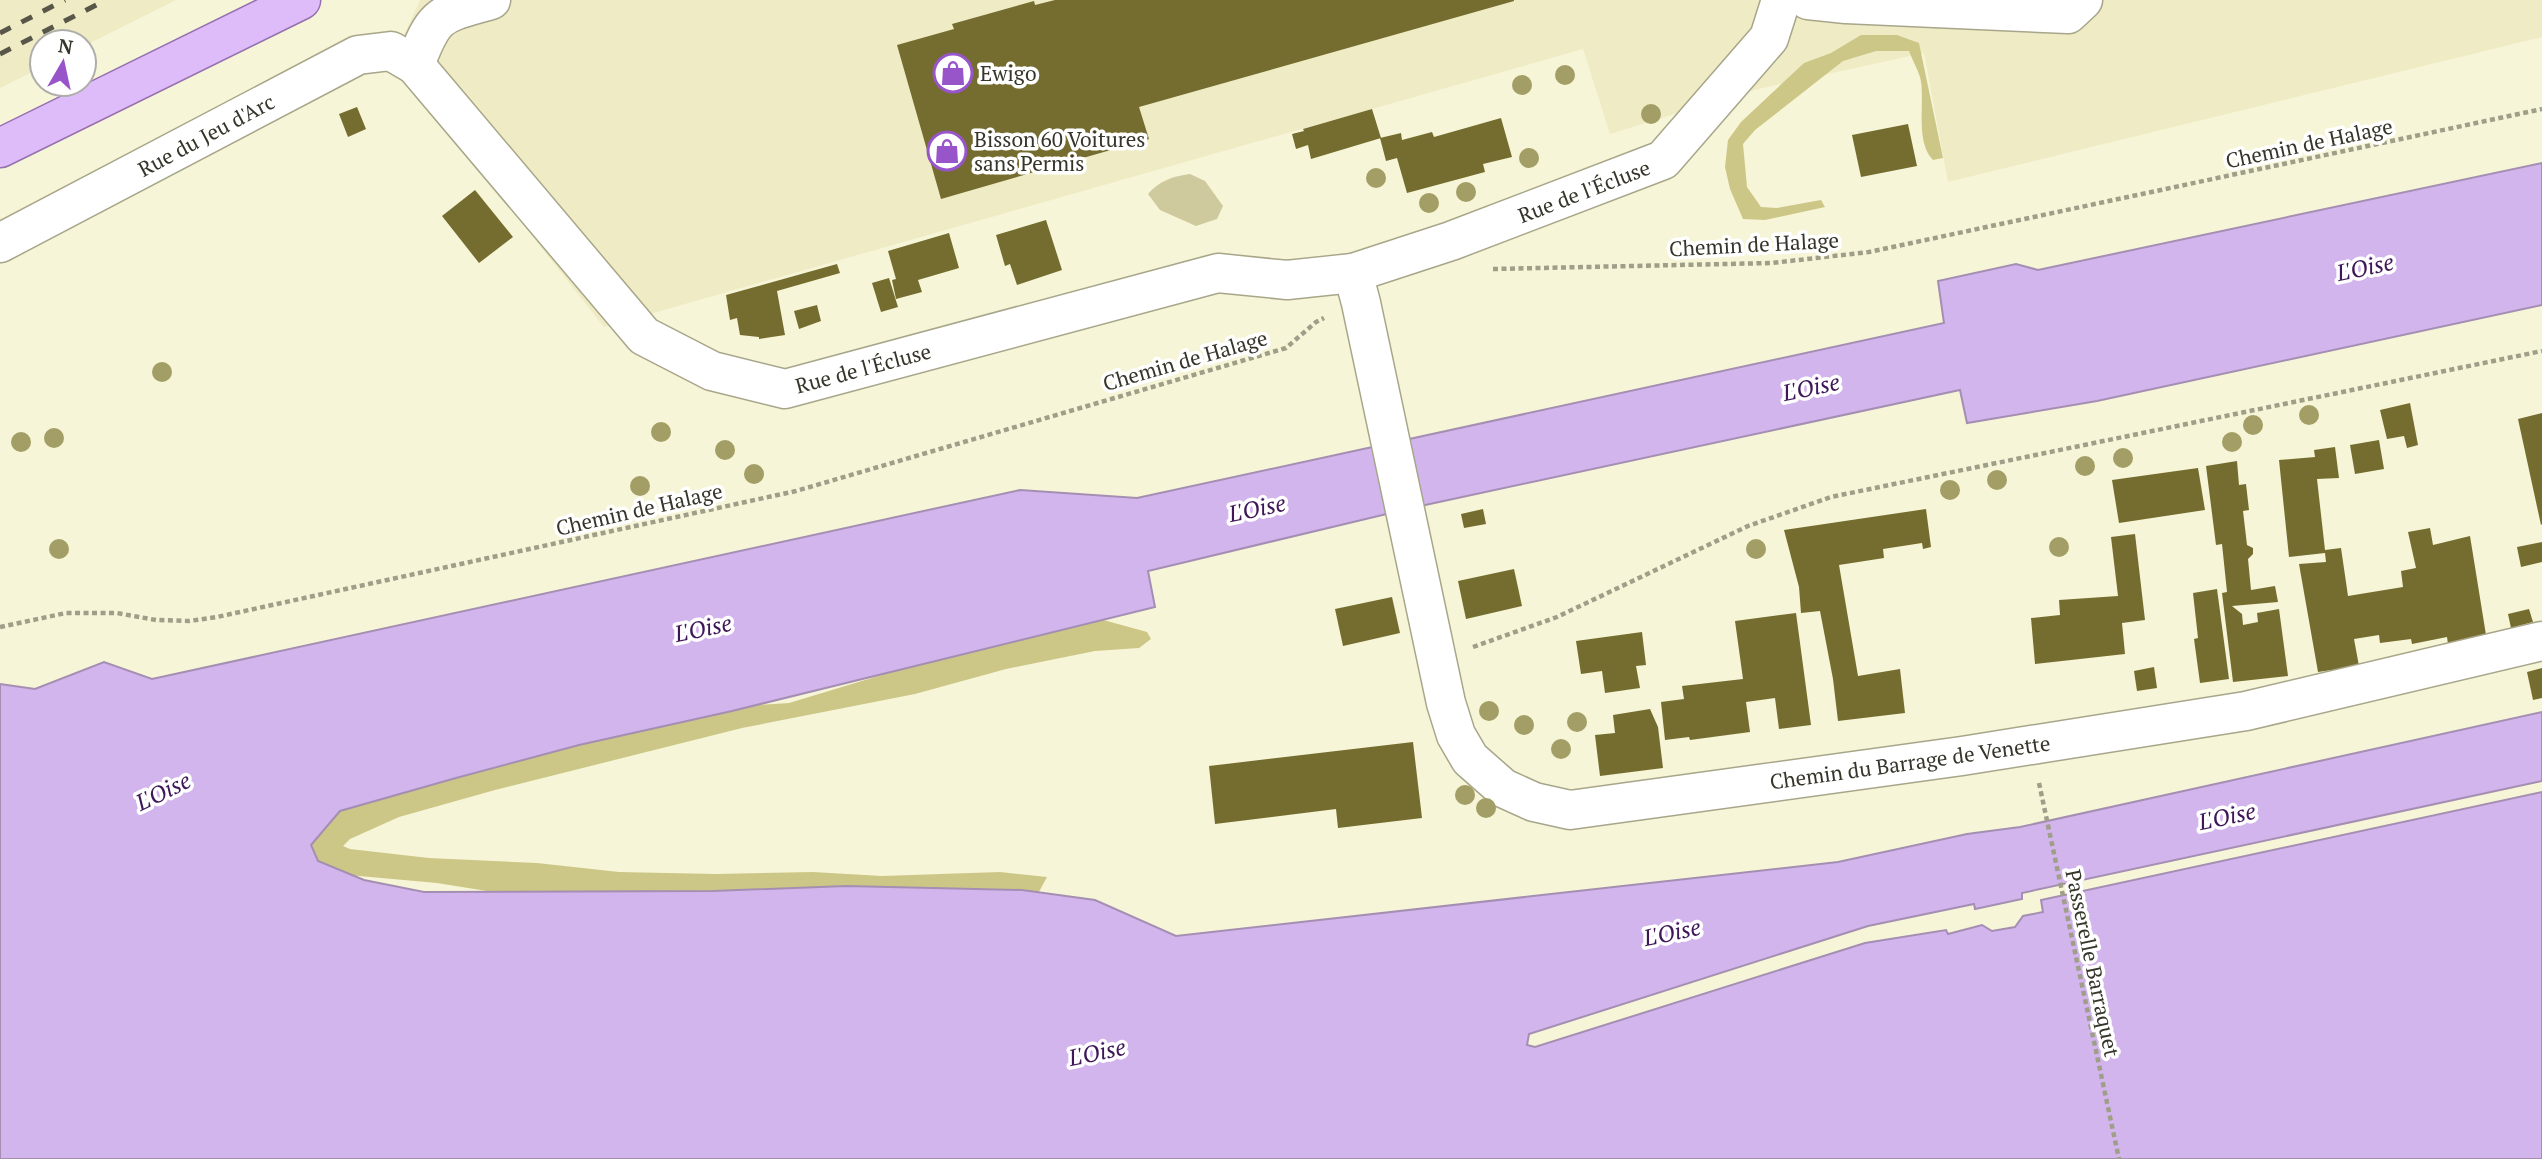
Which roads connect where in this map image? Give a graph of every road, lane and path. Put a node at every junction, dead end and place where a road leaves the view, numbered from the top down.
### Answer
1 (300, 0) edge
2 (491, 0) edge
3 (1781, 0) edge
4 (1808, 0) edge
5 (2083, 0) edge
6 (415, 65) junction
7 (2542, 109) edge
8 (0, 148) edge
9 (0, 243) edge
10 (1489, 269) dead end
11 (1357, 288) junction
12 (2542, 351) edge
13 (0, 627) edge
14 (2542, 641) edge
15 (1436, 660) junction
16 (2037, 774) dead end
17 (2119, 1159) edge

1 - 8 main road
2 - 6 street
3 - 11 street, Rue de l'Écluse
4 - 5 street
6 - 9 street, Rue du Jeu d'Arc
6 - 11 street, Rue de l'Écluse
7 - 10 path, Chemin de Halage
11 - 13 path, Chemin de Halage
11 - 15 street, Chemin du Barrage de Venette
12 - 15 path
14 - 15 street, Chemin du Barrage de Venette
16 - 17 path, Passerelle Barraquet

